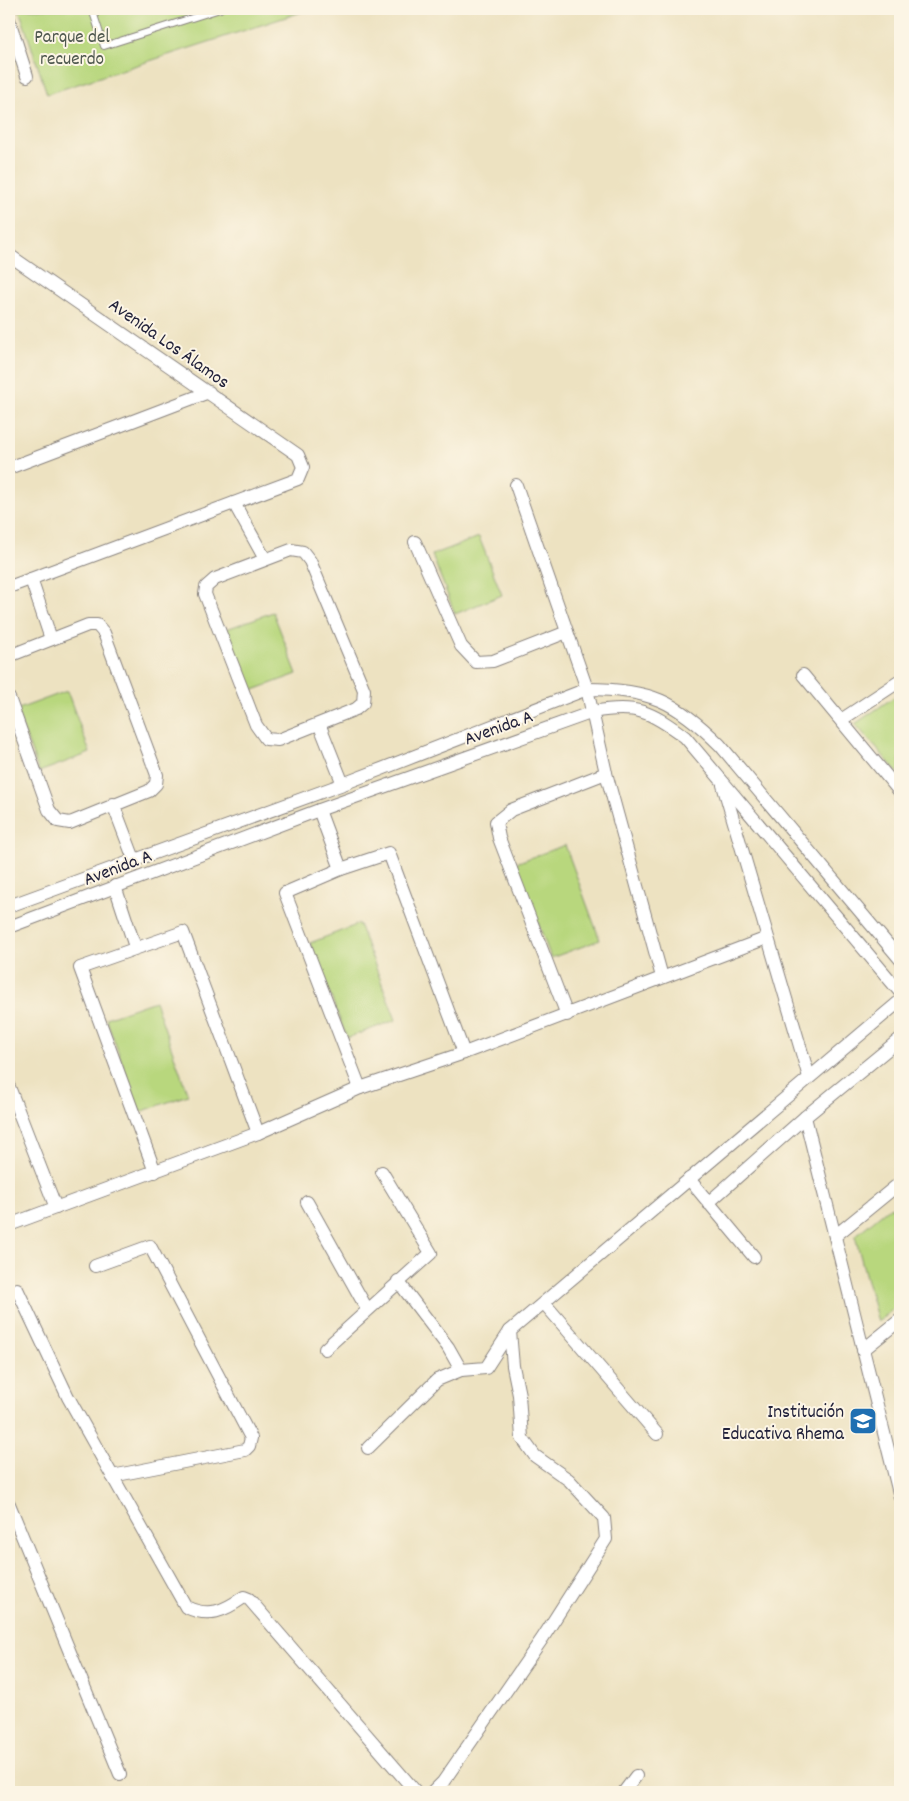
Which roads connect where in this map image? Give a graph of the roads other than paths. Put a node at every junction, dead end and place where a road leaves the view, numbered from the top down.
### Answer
1 (92, 9) edge
2 (220, 9) edge
3 (9, 20) edge
4 (27, 76) dead end
5 (9, 255) edge
6 (209, 392) junction
7 (9, 468) edge
8 (516, 485) dead end
9 (234, 503) junction
10 (416, 542) dead end
11 (264, 559) junction
12 (31, 579) junction
13 (9, 587) edge
14 (567, 632) junction
15 (51, 638) junction
16 (9, 656) edge
17 (803, 675) dead end
18 (900, 681) edge
19 (587, 689) junction
20 (9, 698) edge
21 (593, 712) junction
22 (841, 720) junction
23 (320, 726) junction
24 (606, 773) junction
25 (722, 780) junction
26 (343, 784) junction
27 (900, 792) edge
28 (113, 804) junction
29 (319, 810) junction
30 (129, 861) junction
31 (341, 869) junction
32 (130, 881) junction
33 (115, 886) junction
34 (9, 906) edge
35 (9, 927) edge
36 (767, 938) junction
37 (135, 947) junction
38 (900, 959) edge
39 (662, 977) junction
40 (900, 992) edge
41 (900, 1000) edge
42 (567, 1015) junction
43 (900, 1040) edge
44 (464, 1053) junction
45 (809, 1077) junction
46 (9, 1087) edge
47 (360, 1088) junction
48 (805, 1117) junction
49 (258, 1134) junction
50 (155, 1172) junction
51 (382, 1172) dead end
52 (688, 1179) junction
53 (900, 1183) edge
54 (307, 1202) dead end
55 (708, 1203) junction
56 (56, 1208) junction
57 (9, 1225) edge
58 (835, 1236) junction
59 (754, 1257) dead end
60 (94, 1266) dead end
61 (398, 1281) junction
62 (9, 1292) edge
63 (544, 1303) junction
64 (367, 1310) junction
65 (900, 1320) edge
66 (510, 1331) junction
67 (325, 1349) dead end
68 (864, 1350) junction
69 (460, 1370) junction
70 (657, 1434) dead end
71 (368, 1448) dead end
72 (897, 1467) edge
73 (112, 1476) junction
74 (900, 1497) edge
75 (9, 1504) edge
76 (120, 1774) dead end
77 (636, 1776) dead end
78 (416, 1792) edge
79 (433, 1792) edge
80 (624, 1792) edge

1 - 2 lane
3 - 4 street
5 - 6 street, Avenida Los Álamos
6 - 7 street
6 - 9 street, Avenida Los Álamos
8 - 14 street
9 - 11 street
9 - 12 street
10 - 14 street
11 - 23 street
11 - 23 street
12 - 13 street
12 - 15 street
14 - 19 street
15 - 16 street
15 - 28 street
17 - 22 street
18 - 22 street
19 - 21 street
19 - 26 street, Avenida A
19 - 38 street, Avenida A
20 - 28 street
21 - 24 street
21 - 25 street, Avenida A
21 - 29 street, Avenida A
22 - 27 street
23 - 26 street
24 - 39 street
24 - 42 street
25 - 36 street
25 - 40 street, Avenida A
26 - 30 street, Avenida A
28 - 30 street
29 - 31 street
29 - 32 street, Avenida A
30 - 32 street
30 - 34 street, Avenida A
31 - 44 street
31 - 47 street
32 - 33 street, Avenida A
33 - 35 street, Avenida A
33 - 37 street
36 - 39 street
36 - 45 street
37 - 49 street
37 - 50 street
39 - 42 street
41 - 45 street
42 - 44 street
43 - 48 street
44 - 47 street
45 - 52 street
46 - 56 street
47 - 49 street
48 - 55 street
48 - 58 street
49 - 50 street
50 - 56 street
51 - 61 street
52 - 55 street
52 - 63 street
53 - 58 street
54 - 64 street
55 - 59 street
56 - 57 street
58 - 68 street
60 - 73 street
61 - 64 street
61 - 69 street
62 - 73 street
63 - 66 street
63 - 70 street
64 - 67 street
65 - 68 street
66 - 69 street
66 - 79 street
68 - 72 street
69 - 71 street
72 - 74 street
73 - 78 street
75 - 76 street
77 - 80 street

